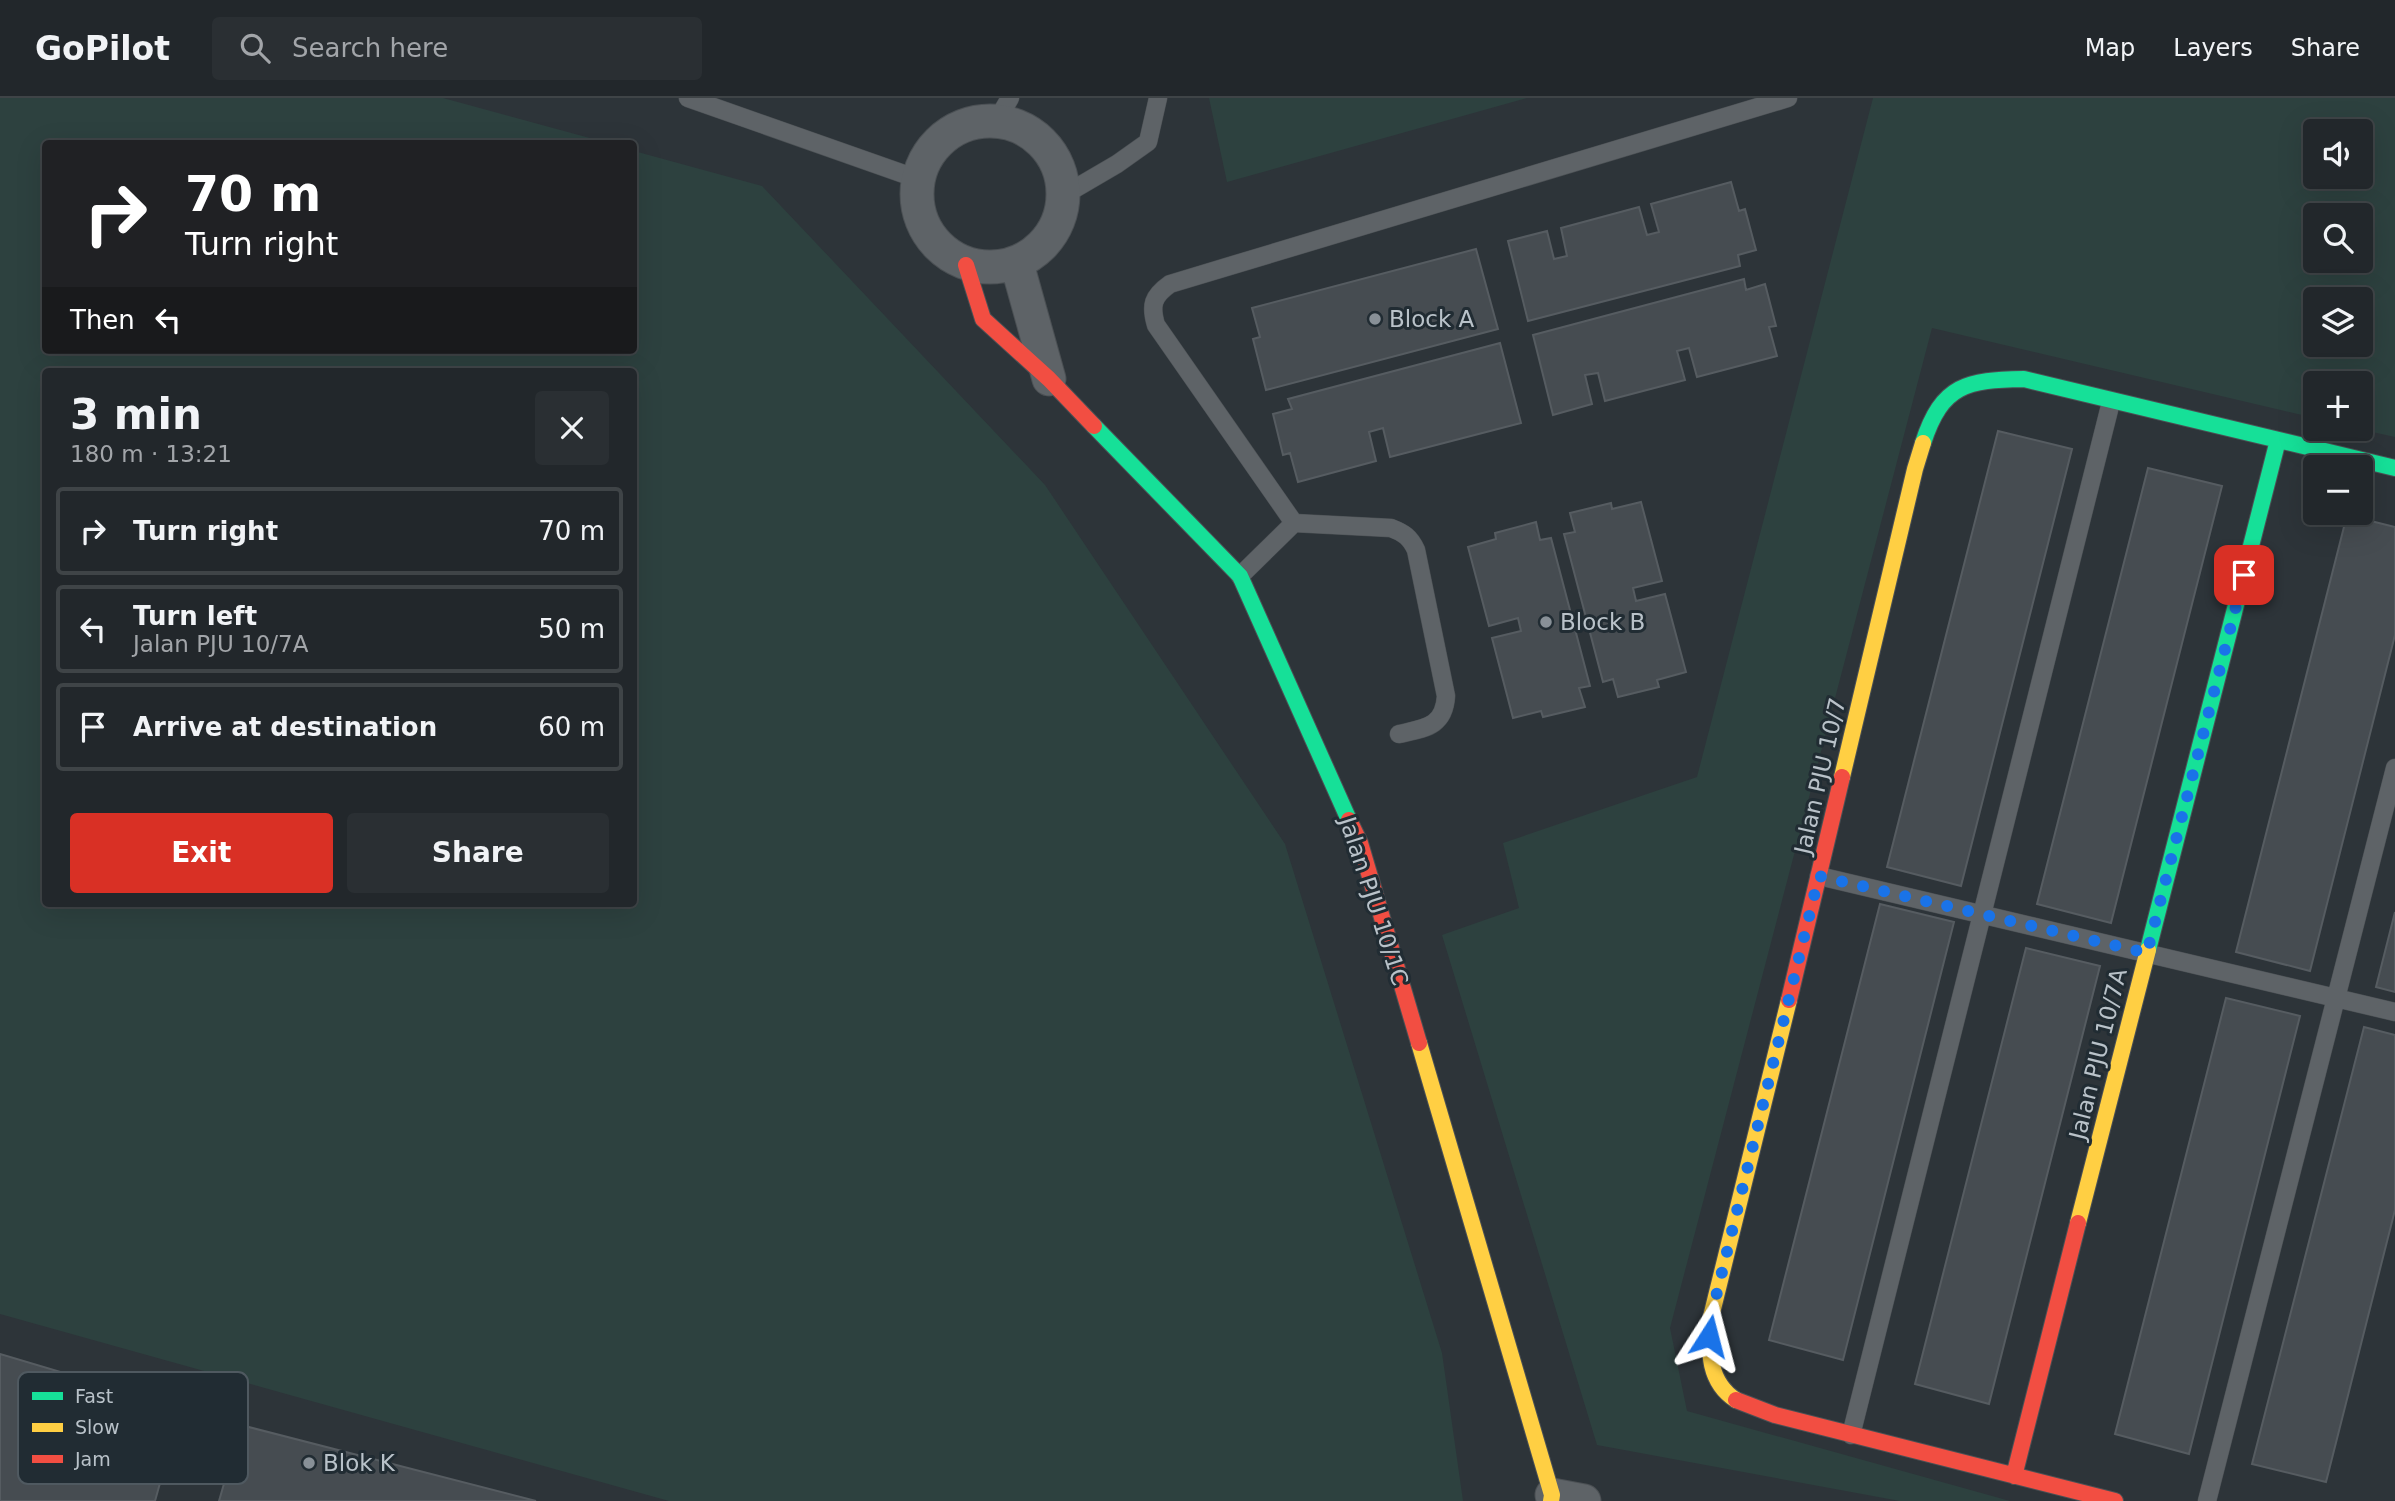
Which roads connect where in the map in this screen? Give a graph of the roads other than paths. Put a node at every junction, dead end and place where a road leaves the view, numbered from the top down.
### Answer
1 (688, 98) edge
2 (1158, 98) edge
3 (1788, 98) edge
4 (1003, 109) edge
5 (918, 179) junction
6 (1064, 195) junction
7 (1017, 264) junction
8 (966, 265) junction
9 (1049, 379) junction
10 (2111, 402) junction
11 (2278, 440) junction
12 (2395, 468) edge
13 (1294, 523) junction
14 (1240, 576) junction
15 (1399, 734) dead end
16 (2395, 768) edge
17 (1819, 876) junction
18 (1983, 914) junction
19 (2147, 953) junction
20 (2336, 998) junction
21 (2395, 1012) edge
22 (1851, 1435) junction
23 (2014, 1476) junction
24 (1551, 1498) edge
25 (1584, 1501) edge
26 (2115, 1501) edge
27 (2207, 1501) edge

1 - 5 lane
2 - 6 lane
3 - 13 lane
4 - 5 street
4 - 6 street
5 - 8 street
6 - 7 street
7 - 8 street
7 - 9 street, Jalan PJU 10/1C
8 - 9 street, Jalan PJU 10/1C
9 - 14 street, Jalan PJU 10/1C
10 - 11 street
10 - 17 street, Jalan PJU 10/7
10 - 18 lane
11 - 12 street
11 - 19 street, Jalan PJU 10/7A
13 - 14 lane
13 - 15 lane
14 - 24 street, Jalan PJU 10/1C
16 - 20 lane
17 - 18 lane
17 - 22 street, Jalan PJU 10/7
18 - 19 lane
18 - 22 lane
19 - 20 lane
19 - 23 street, Jalan PJU 10/7A
20 - 21 lane
20 - 27 lane
22 - 23 street
23 - 26 street
24 - 25 street

